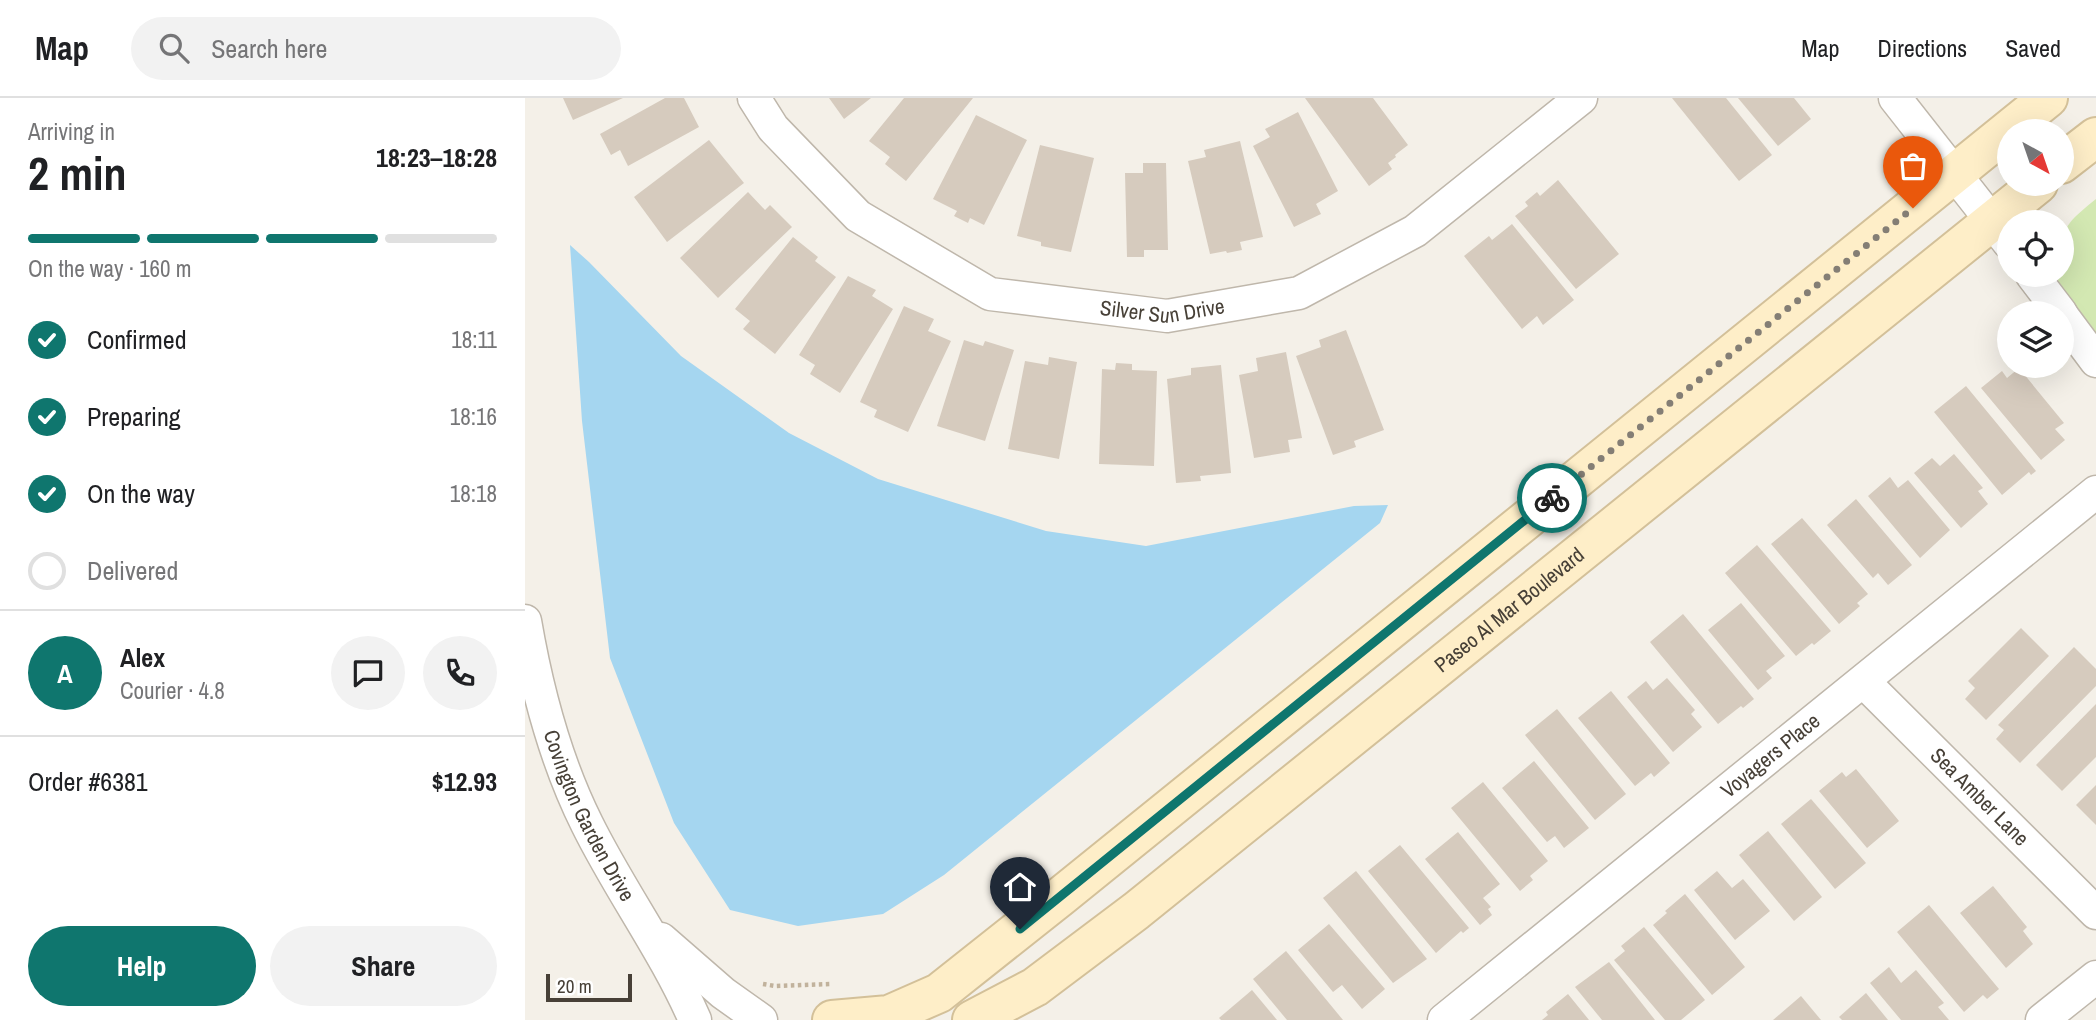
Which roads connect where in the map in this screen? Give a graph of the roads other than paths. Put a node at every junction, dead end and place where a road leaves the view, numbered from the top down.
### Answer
1 (754, 98) edge
2 (1581, 98) edge
3 (1895, 98) edge
4 (2048, 98) edge
5 (2096, 137) edge
6 (2074, 154) edge
7 (1955, 174) junction
8 (2029, 196) edge
9 (2018, 210) edge
10 (1997, 227) edge
11 (1997, 235) edge
12 (2074, 331) edge
13 (2096, 361) edge
14 (2096, 492) edge
15 (525, 621) edge
16 (1864, 682) junction
17 (2096, 913) edge
18 (644, 924) junction
19 (2096, 977) edge
20 (836, 1002) edge
21 (695, 1020) edge
22 (761, 1020) edge
23 (972, 1020) edge
24 (1444, 1020) edge
25 (2042, 1020) edge

1 - 2 street, Silver Sun Drive
3 - 7 street
4 - 7 main road
5 - 6 main road
7 - 10 street
7 - 20 main road
8 - 9 main road, Paseo Al Mar Boulevard
11 - 23 main road, Paseo Al Mar Boulevard
12 - 13 street
14 - 16 street, Voyagers Place
15 - 18 street, Covington Garden Drive
16 - 17 street, Sea Amber Lane
16 - 24 street, Voyagers Place
18 - 21 street, Covington Garden Drive
18 - 22 street, Covington Garden Drive
19 - 25 street

